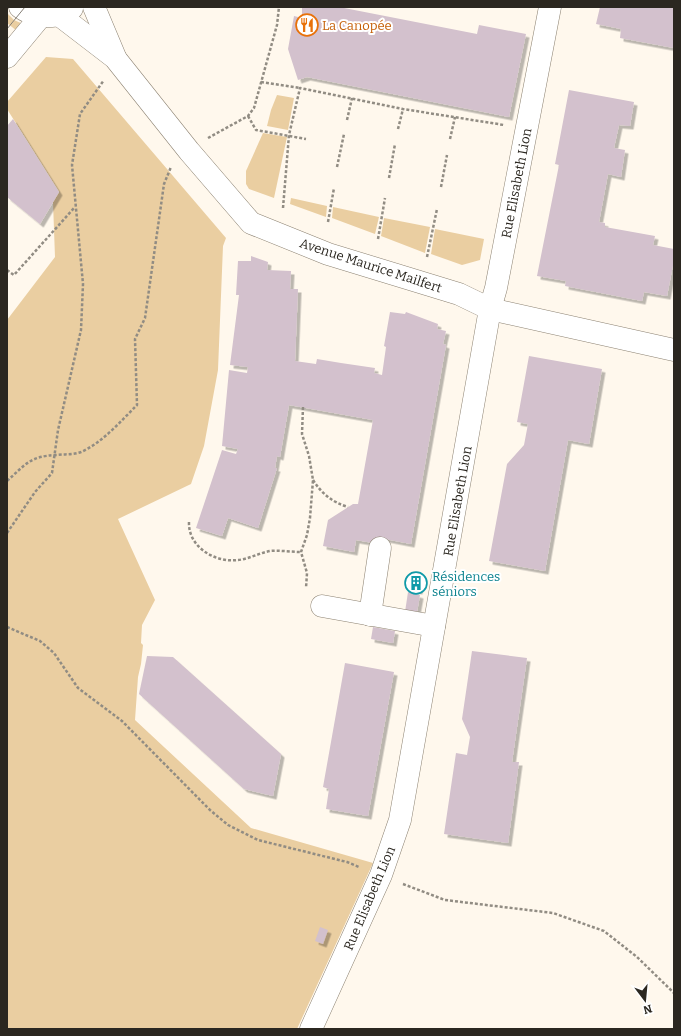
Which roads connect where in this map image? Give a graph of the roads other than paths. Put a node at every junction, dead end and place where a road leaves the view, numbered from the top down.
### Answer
1 (20, 7) edge
2 (94, 7) edge
3 (550, 7) edge
4 (58, 13) edge
5 (7, 57) edge
6 (112, 67) junction
7 (490, 309) junction
8 (674, 350) edge
9 (380, 548) dead end
10 (322, 606) dead end
11 (370, 615) junction
12 (434, 626) junction
13 (312, 1029) edge

1 - 4 street, Avenue Maurice Mailfert
2 - 6 street, Avenue Maurice Mailfert
3 - 7 street, Rue Elisabeth Lion
4 - 5 street
4 - 6 street, Avenue Maurice Mailfert
6 - 7 street, Avenue Maurice Mailfert
7 - 8 street, Avenue Maurice Mailfert
7 - 12 street, Rue Elisabeth Lion
9 - 11 street
10 - 11 street
11 - 12 street
12 - 13 street, Rue Elisabeth Lion

